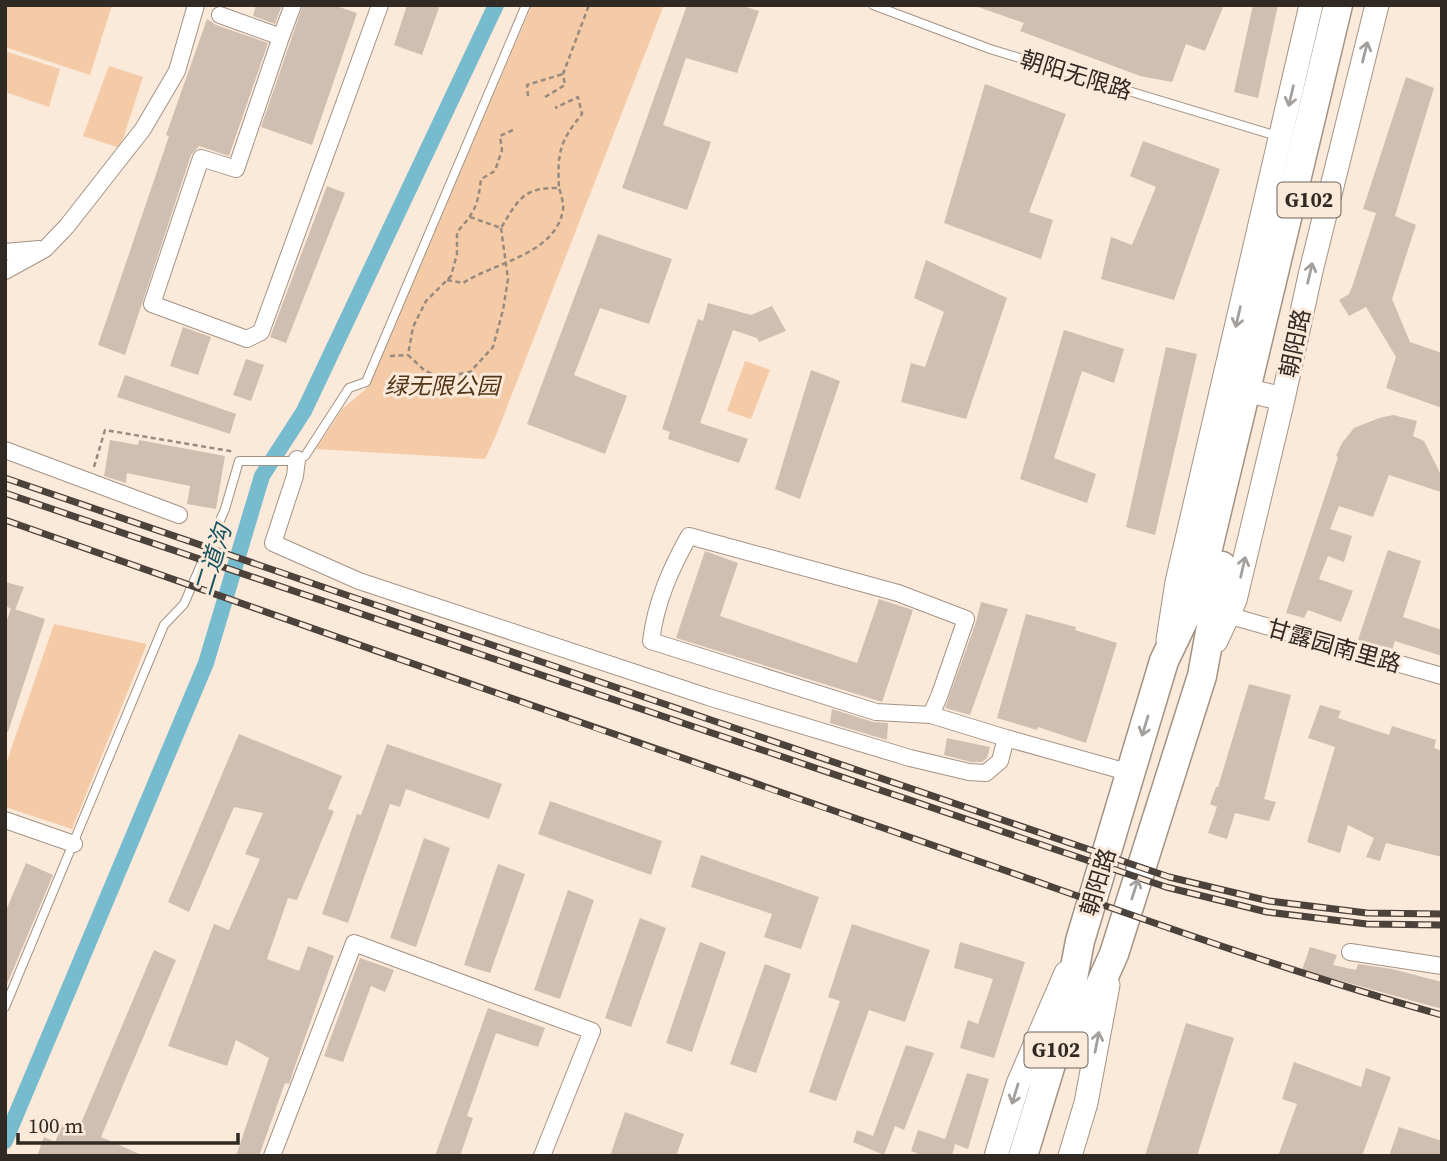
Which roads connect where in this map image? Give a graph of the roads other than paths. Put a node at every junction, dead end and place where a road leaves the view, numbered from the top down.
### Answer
1 (196, 5) edge
2 (293, 5) edge
3 (380, 5) edge
4 (526, 5) edge
5 (873, 5) edge
6 (1311, 5) edge
7 (1338, 5) edge
8 (1356, 5) edge
9 (1377, 5) edge
10 (220, 15) dead end
11 (281, 37) junction
12 (1281, 137) junction
13 (44, 248) junction
14 (5, 253) edge
15 (5, 271) edge
16 (1254, 392) junction
17 (5, 450) edge
18 (294, 460) junction
19 (179, 514) dead end
20 (1227, 615) junction
21 (1202, 676) junction
22 (1442, 676) edge
23 (931, 715) junction
24 (1006, 738) junction
25 (1131, 773) junction
26 (5, 820) edge
27 (74, 844) junction
28 (1080, 941) junction
29 (1350, 952) dead end
30 (1114, 954) junction
31 (1442, 966) edge
32 (5, 1007) edge
33 (272, 1156) edge
34 (542, 1156) edge
35 (996, 1156) edge
36 (1023, 1156) edge
37 (1043, 1156) edge
38 (1069, 1156) edge

1 - 13 street
2 - 11 street
3 - 11 street
4 - 18 lane
5 - 12 lane, 朝阳无限路
6 -> 12 street, 朝阳路
7 - 16 highway, 朝阳路 / G102
8 - 16 highway, 朝阳路 / G102
16 -> 9 street, 朝阳路
10 - 11 street
12 -> 16 street, 朝阳路
13 - 14 street
13 - 15 street
20 -> 16 street, 朝阳路
16 - 21 highway, 朝阳路 / G102
16 -> 25 highway, 朝阳路 / G102
17 - 19 street
18 - 24 street
18 - 27 lane
20 - 21 street, 朝阳路
20 - 22 street, 甘露园南里路
30 -> 21 highway, 朝阳路 / G102
23 - 23 street
23 - 24 street
24 - 25 street
25 - 28 highway, 朝阳路 / G102
26 - 27 street
27 - 32 lane
28 -> 35 street, 朝阳路
28 - 36 highway, 朝阳路 / G102
29 - 31 street
30 - 37 highway, 朝阳路 / G102
38 -> 30 street, 朝阳路
33 - 34 street

